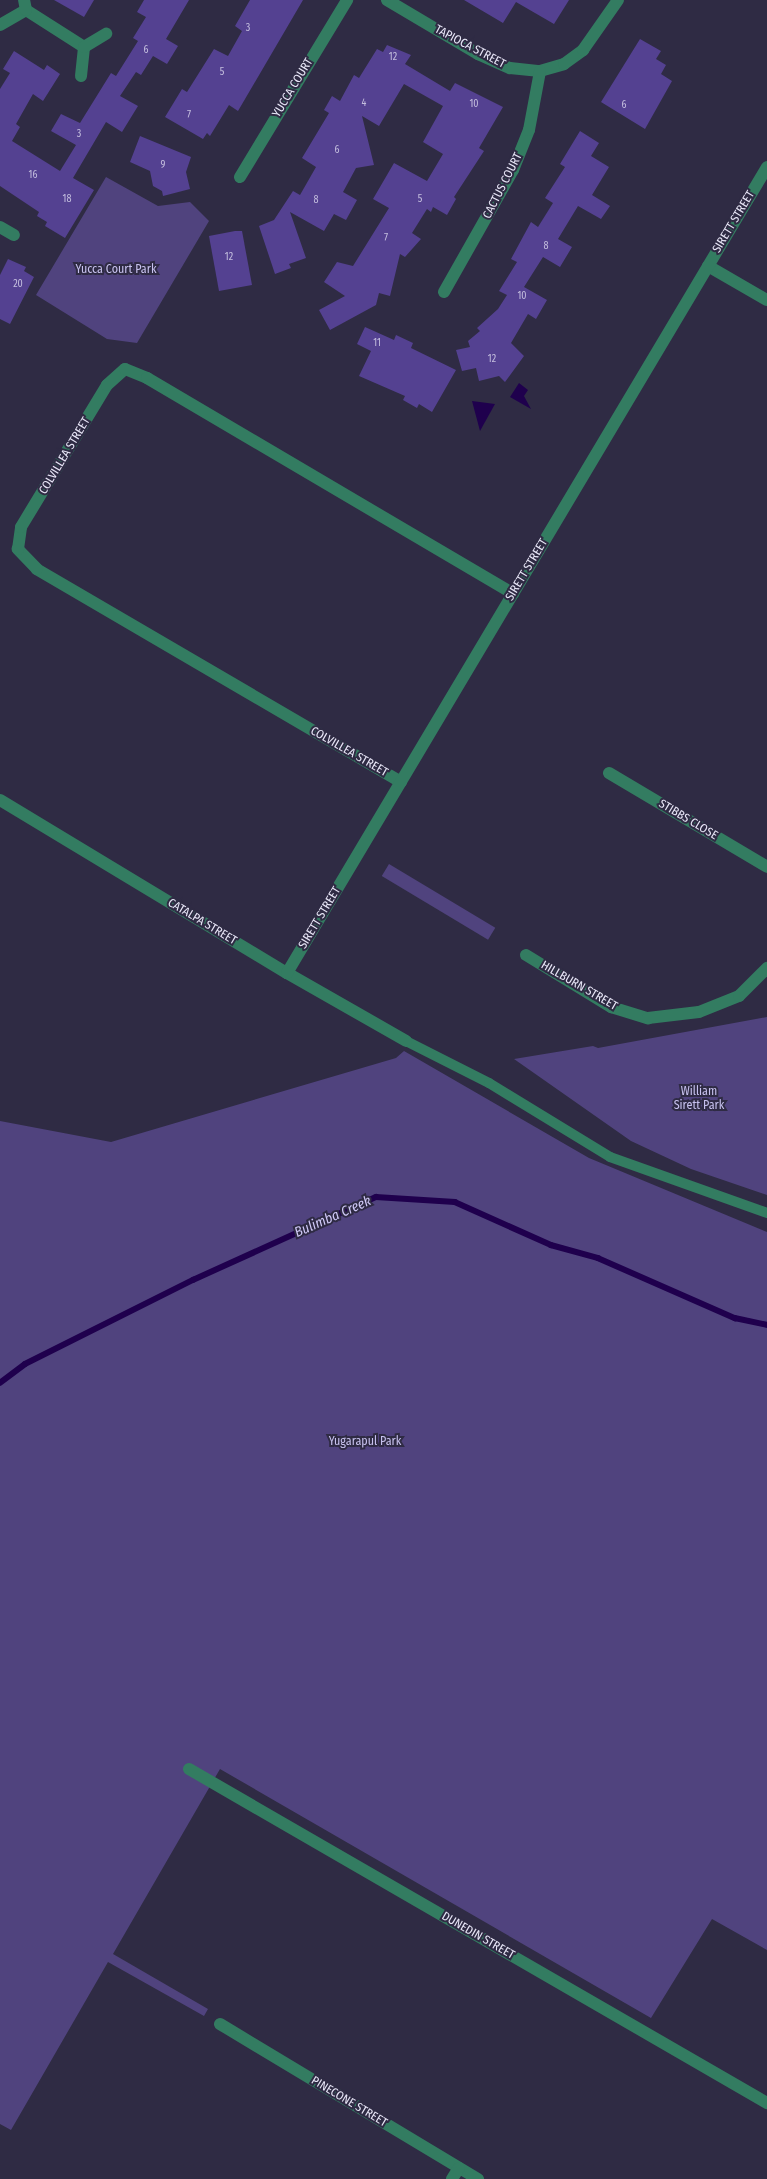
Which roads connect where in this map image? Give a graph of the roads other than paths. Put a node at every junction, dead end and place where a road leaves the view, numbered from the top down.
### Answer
1 (347, 0) edge
2 (388, 0) edge
3 (618, 0) edge
4 (25, 5) edge
5 (0, 25) edge
6 (106, 34) dead end
7 (84, 47) junction
8 (540, 71) junction
9 (81, 76) dead end
10 (767, 167) edge
11 (240, 177) dead end
12 (0, 227) edge
13 (14, 234) dead end
14 (708, 266) junction
15 (444, 292) dead end
16 (767, 300) edge
17 (513, 594) junction
18 (609, 773) dead end
19 (401, 782) junction
20 (0, 800) edge
21 (767, 867) edge
22 (526, 955) dead end
23 (767, 968) edge
24 (287, 973) junction
25 (406, 1041) joint
26 (767, 1213) edge
27 (189, 1769) dead end
28 (220, 2024) dead end
29 (767, 2103) edge
30 (456, 2174) edge
31 (478, 2179) edge

1 - 11 street, YUCCA COURT
2 - 8 street, TAPIOCA STREET
3 - 8 street, TAPIOCA STREET
4 - 5 street
4 - 7 street
6 - 7 street
7 - 9 street
8 - 15 street, CACTUS COURT
10 - 14 street, SIRETT STREET
12 - 13 street
14 - 16 street
14 - 17 street, SIRETT STREET
17 - 19 street, SIRETT STREET
17 - 19 street, COLVILLEA STREET
18 - 21 street, STIBBS CLOSE
19 - 24 street, SIRETT STREET
20 - 24 street, CATALPA STREET
22 - 23 street, HILLBURN STREET
24 - 25 street, CATALPA STREET
25 - 26 lane
27 - 29 street, DUNEDIN STREET
28 - 30 street, PINECONE STREET
30 - 31 street, PINECONE STREET

